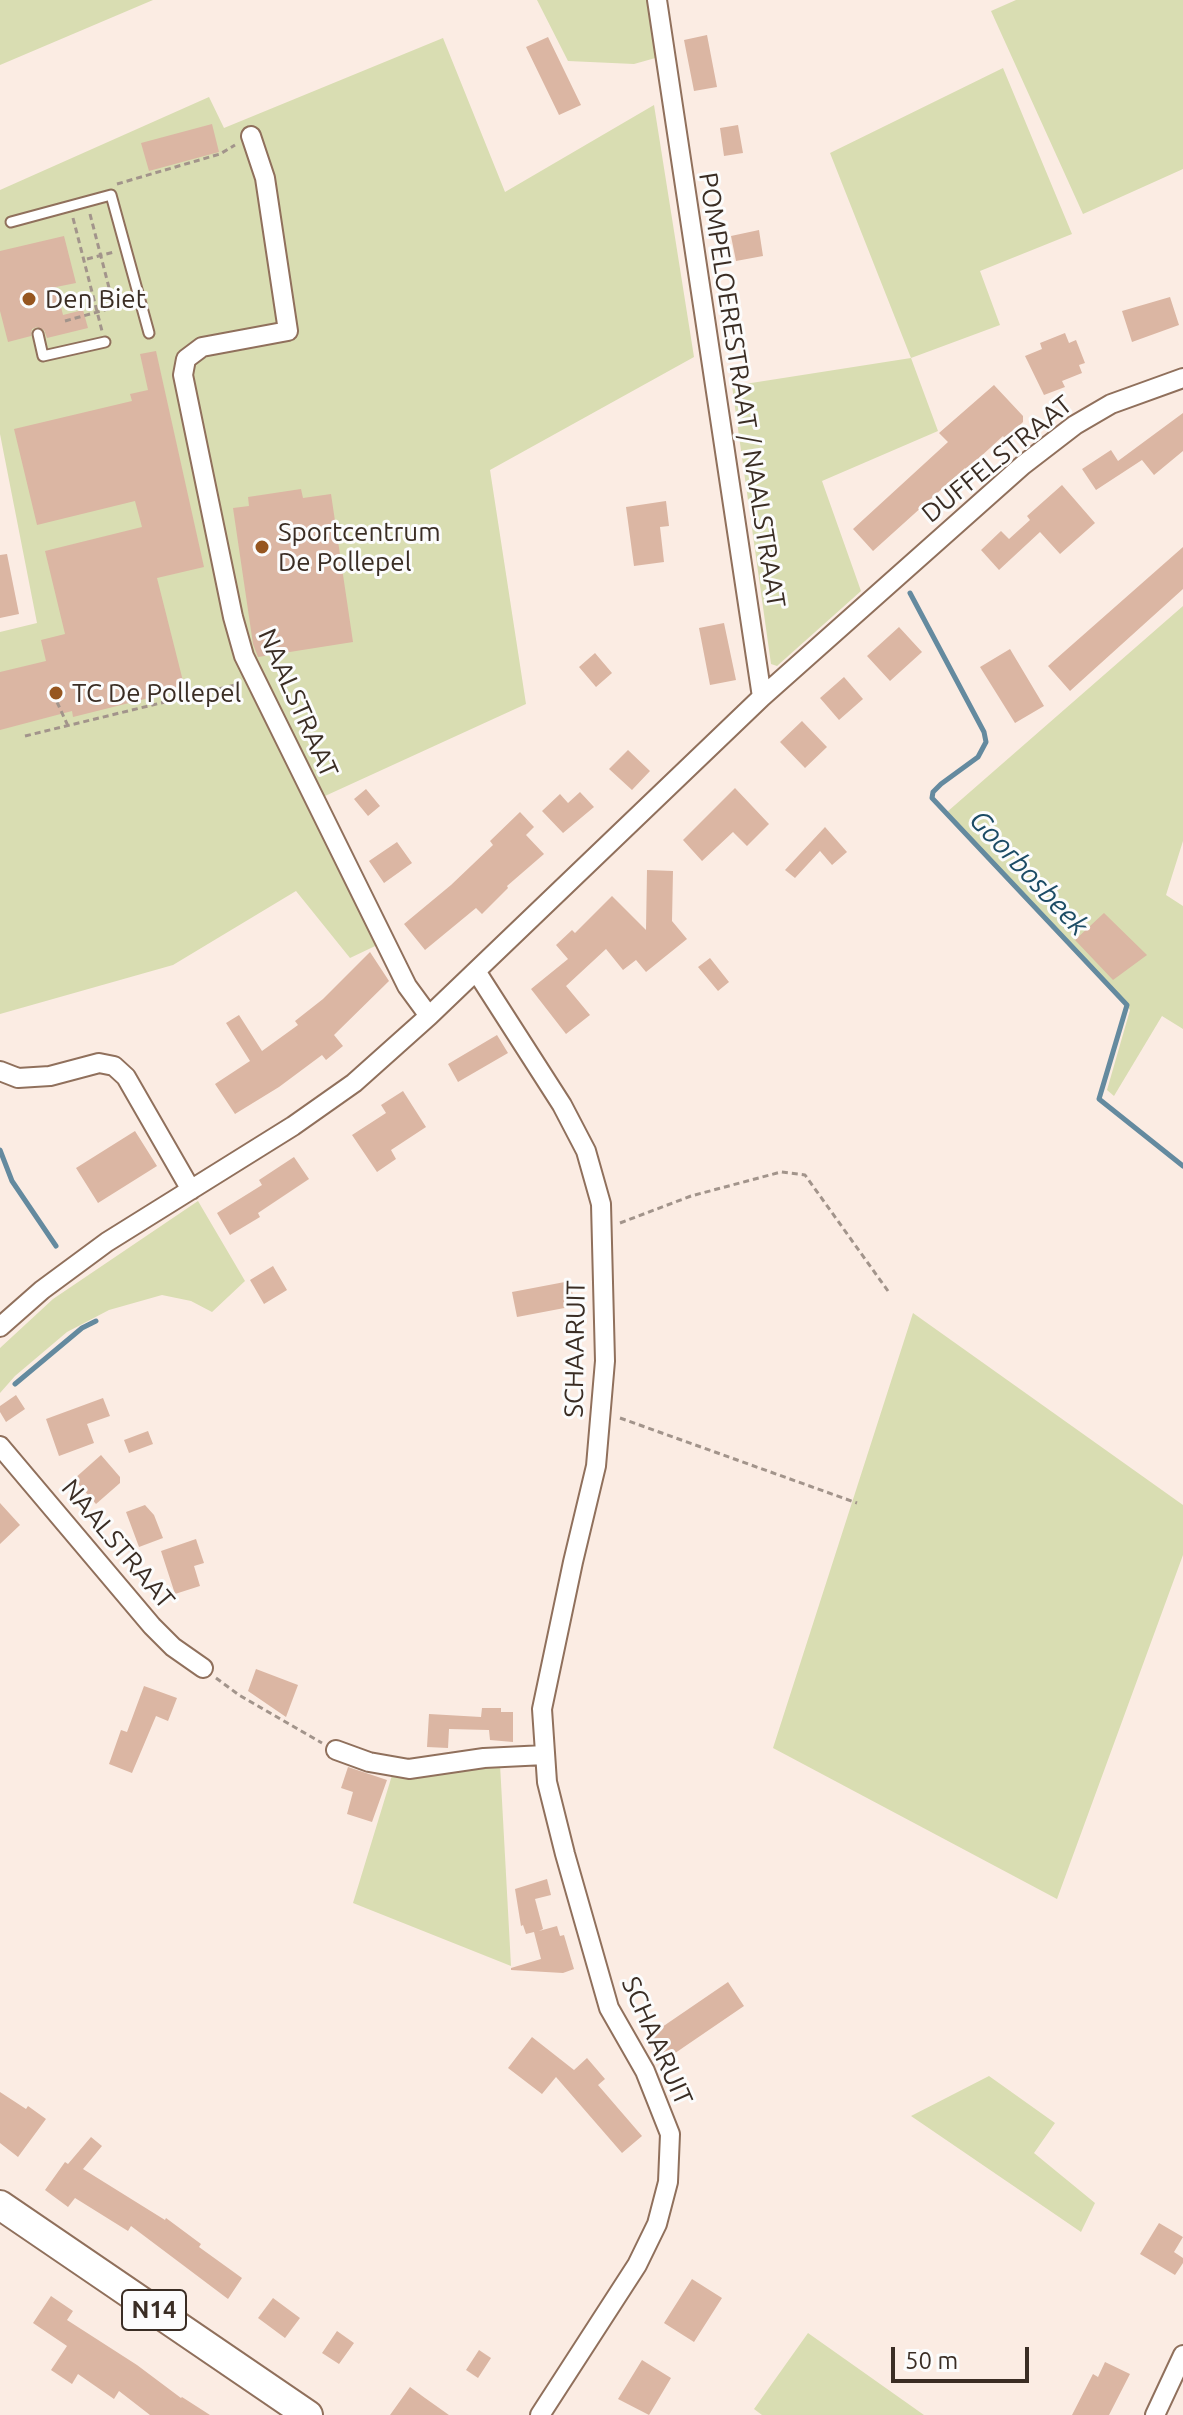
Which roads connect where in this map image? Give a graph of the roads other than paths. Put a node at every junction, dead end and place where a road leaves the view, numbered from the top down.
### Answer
1 (657, 0) edge
2 (251, 136) road end
3 (11, 222) dead end
4 (149, 333) dead end
5 (38, 334) dead end
6 (105, 342) road end
7 (1183, 378) edge
8 (762, 697) junction
9 (476, 971) junction
10 (429, 1016) junction
11 (0, 1071) edge
12 (191, 1190) junction
13 (0, 1327) edge
14 (0, 1446) edge
15 (203, 1668) road end
16 (336, 1750) road end
17 (545, 1755) junction
18 (0, 2205) edge
19 (1183, 2355) edge
20 (308, 2415) edge
21 (540, 2415) edge
22 (1155, 2415) edge

1 - 8 street, POMPELOERESTRAAT / NAALSTRAAT
2 - 10 street, NAALSTRAAT
3 - 4 lane
5 - 6 lane
7 - 8 street, DUFFELSTRAAT
8 - 9 street
9 - 10 street
9 - 17 street, SCHAARUIT
10 - 12 street
11 - 12 street
12 - 13 street
14 - 15 street, NAALSTRAAT
16 - 17 street
17 - 21 street, SCHAARUIT
18 - 20 main road, N14
19 - 22 street

